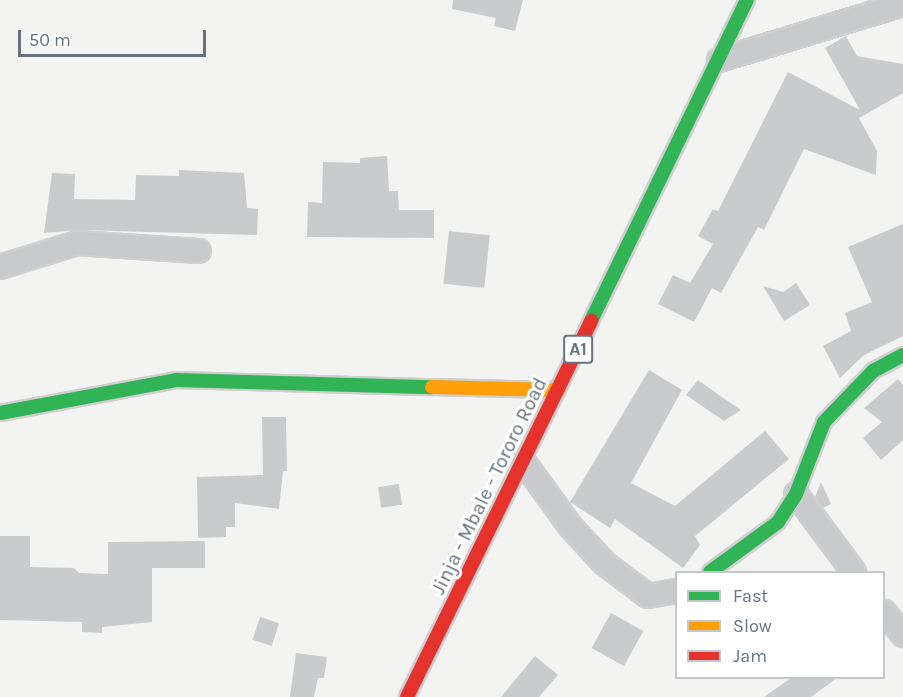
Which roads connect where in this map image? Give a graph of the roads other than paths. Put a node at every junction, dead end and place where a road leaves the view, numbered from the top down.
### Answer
1 (747, 0) edge
2 (903, 4) edge
3 (719, 60) junction
4 (199, 251) dead end
5 (0, 267) edge
6 (903, 355) edge
7 (558, 390) junction
8 (0, 413) edge
9 (523, 461) junction
10 (796, 494) junction
11 (713, 571) edge
12 (853, 571) edge
13 (675, 591) edge
14 (885, 613) edge
15 (903, 635) edge
16 (407, 697) edge

1 - 3 street, Jinja - Mbale - Tororo Road / A1
2 - 3 street
3 - 7 street, Jinja - Mbale - Tororo Road / A1
4 - 5 street
6 - 10 street
7 - 8 street
7 - 9 street, Jinja - Mbale - Tororo Road / A1
9 - 13 street
9 - 16 street, Jinja - Mbale - Tororo Road / A1
10 - 11 street
10 - 12 street
14 - 15 street

